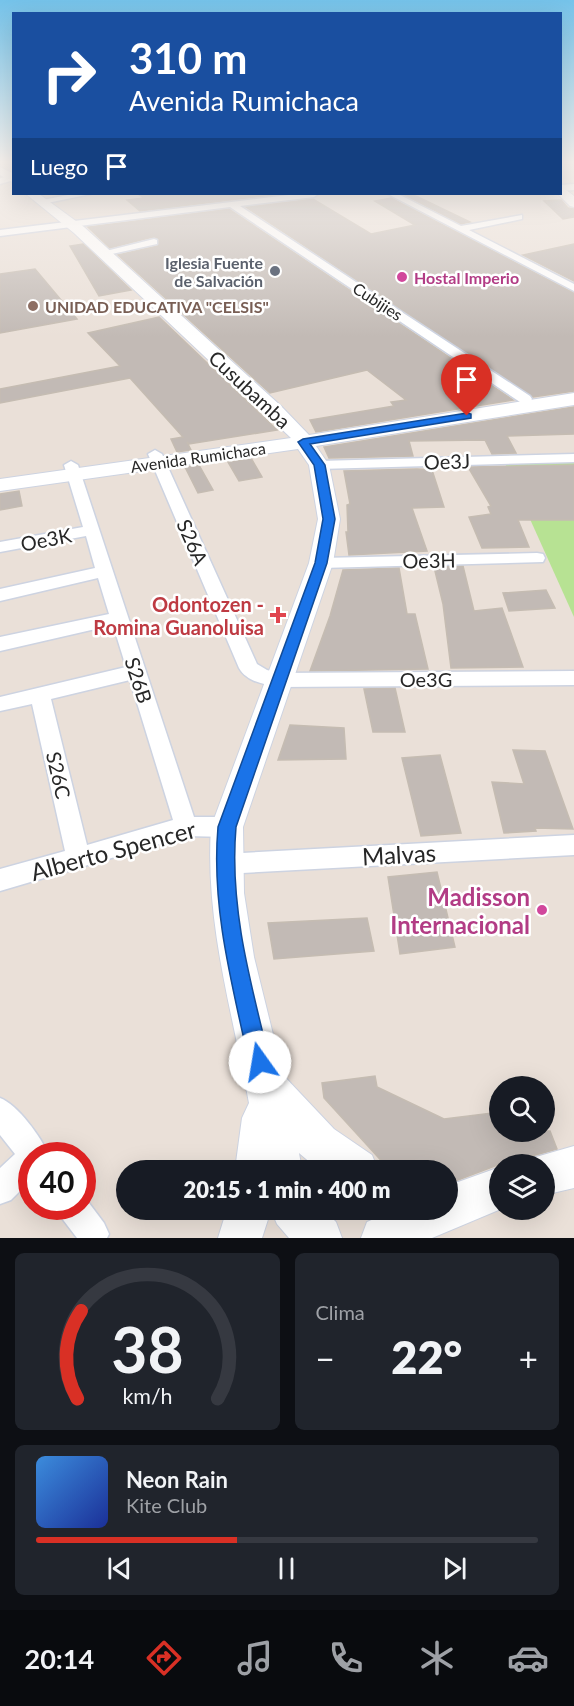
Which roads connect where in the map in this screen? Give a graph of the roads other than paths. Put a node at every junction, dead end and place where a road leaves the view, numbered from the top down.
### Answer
1 (67, 221) edge
2 (97, 221) edge
3 (256, 221) edge
4 (444, 221) edge
5 (500, 221) edge
6 (71, 224) junction
7 (460, 229) junction
8 (0, 233) edge
9 (154, 242) dead end
10 (103, 253) junction
11 (574, 288) edge
12 (574, 391) edge
13 (525, 399) junction
14 (574, 399) edge
15 (300, 438) junction
16 (156, 458) junction
17 (574, 458) edge
18 (319, 465) junction
19 (72, 470) junction
20 (0, 476) edge
21 (0, 485) edge
22 (92, 530) junction
23 (0, 548) edge
24 (537, 558) dead end
25 (321, 563) junction
26 (105, 571) junction
27 (0, 594) edge
28 (119, 618) junction
29 (0, 644) edge
30 (136, 671) junction
31 (574, 678) edge
32 (278, 680) junction
33 (40, 694) junction
34 (0, 704) edge
35 (186, 826) junction
36 (227, 827) junction
37 (574, 845) edge
38 (78, 857) junction
39 (224, 864) junction
40 (0, 880) edge
41 (265, 1084) junction
42 (0, 1112) edge
43 (22, 1142) edge
44 (258, 1160) edge
45 (279, 1160) edge
46 (340, 1160) edge
47 (574, 1167) edge
48 (18, 1171) edge
49 (555, 1171) edge
50 (0, 1190) edge
51 (489, 1192) edge
52 (458, 1203) edge
53 (82, 1220) edge
54 (246, 1220) edge
55 (292, 1220) edge
56 (301, 1220) edge
57 (421, 1220) edge
58 (93, 1234) dead end
59 (240, 1238) edge
60 (295, 1238) edge
61 (320, 1238) edge
62 (383, 1238) edge

1 - 6 street, Cusubamba
2 - 6 street
3 - 13 street, Cubijies
4 - 7 street
5 - 7 street
6 - 8 street
6 - 10 street, Cusubamba
7 - 11 street
9 - 10 street
10 - 15 street, Cusubamba
12 - 13 street, Avenida Rumichaca
13 - 15 street, Avenida Rumichaca
14 - 15 street, Avenida Rumichaca
15 - 16 street, Avenida Rumichaca
15 - 18 street, Cusubamba
16 - 19 street, Avenida Rumichaca
16 - 32 street, S26A
17 - 18 street, Oe3J
18 - 25 street, Cusubamba
19 - 20 street, Avenida Rumichaca
19 - 21 street, Avenida Rumichaca
19 - 22 street, S26B
22 - 23 street, Oe3K
22 - 26 street, S26B
24 - 25 street, Oe3H
25 - 32 street, Cusubamba
26 - 27 street
26 - 28 street, S26B
28 - 29 street
28 - 30 street, S26B
30 - 33 street
30 - 35 street, S26B
31 - 32 street, Oe3G
32 - 36 street, Cusubamba
33 - 34 street
33 - 38 street, S26C
35 - 36 street, Alberto Spencer
35 - 38 street, Alberto Spencer
36 - 39 street, Cusubamba
37 - 39 street, Malvas
38 - 40 street, Alberto Spencer
39 - 41 street, Cusubamba
41 - 44 street
41 - 45 street, Cusubamba
41 - 46 street
42 - 43 street
47 - 49 street
48 - 50 street
51 - 52 street
53 - 58 street
54 - 59 street
55 - 60 street
56 - 61 street
57 - 62 street

